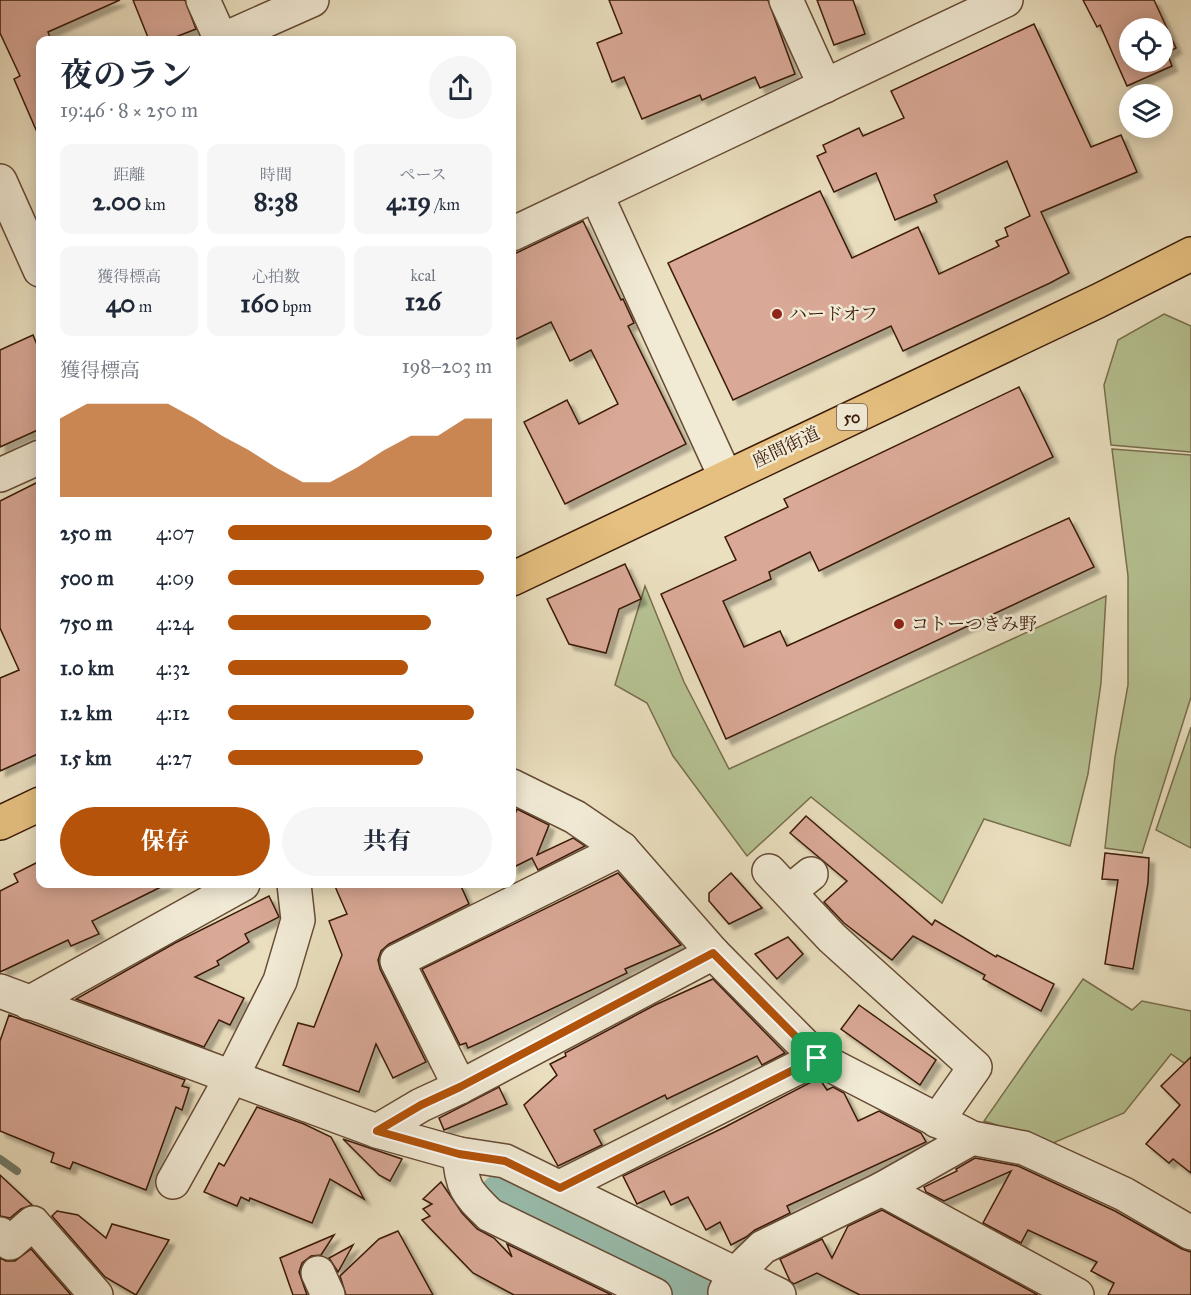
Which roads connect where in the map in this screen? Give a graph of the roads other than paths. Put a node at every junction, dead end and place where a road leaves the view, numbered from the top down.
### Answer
1 (203, 0) edge
2 (312, 0) edge
3 (786, 0) edge
4 (1006, 0) edge
5 (219, 36) edge
6 (230, 36) edge
7 (825, 86) junction
8 (0, 181) edge
9 (596, 194) junction
10 (516, 232) edge
11 (1191, 254) edge
12 (36, 261) edge
13 (36, 459) edge
14 (0, 475) edge
15 (725, 476) junction
16 (516, 577) edge
17 (516, 788) edge
18 (36, 806) edge
19 (0, 823) edge
20 (622, 849) junction
21 (790, 879) dead end
22 (235, 888) edge
23 (294, 888) edge
24 (713, 953) junction
25 (15, 997) edge
26 (817, 1058) junction
27 (231, 1078) junction
28 (460, 1087) junction
29 (937, 1121) junction
30 (377, 1131) junction
31 (972, 1138) junction
32 (459, 1154) junction
33 (173, 1182) dead end
34 (560, 1188) junction
35 (882, 1189) junction
36 (1191, 1233) edge
37 (0, 1234) edge
38 (729, 1285) edge
39 (96, 1295) edge
40 (655, 1295) edge
41 (779, 1295) edge
42 (1077, 1295) edge

1 - 5 street
2 - 6 street
3 - 7 street
4 - 7 street
7 - 9 street
8 - 12 street
9 - 10 street
9 - 15 street
11 - 15 main road, 座間街道 / 50
13 - 14 street
15 - 16 main road, 座間街道 / 50
17 - 20 street
18 - 19 main road
20 - 24 street
20 - 28 street
21 - 29 street
22 - 25 street
23 - 27 street
24 - 26 street
24 - 28 street
25 - 27 street
26 - 29 street
26 - 34 street
27 - 30 street
27 - 33 street
28 - 30 street
29 - 31 street
30 - 32 street
31 - 35 street
31 - 36 street
32 - 34 street
32 - 40 street
34 - 38 street
35 - 38 street
35 - 42 street
37 - 39 street
38 - 41 street

